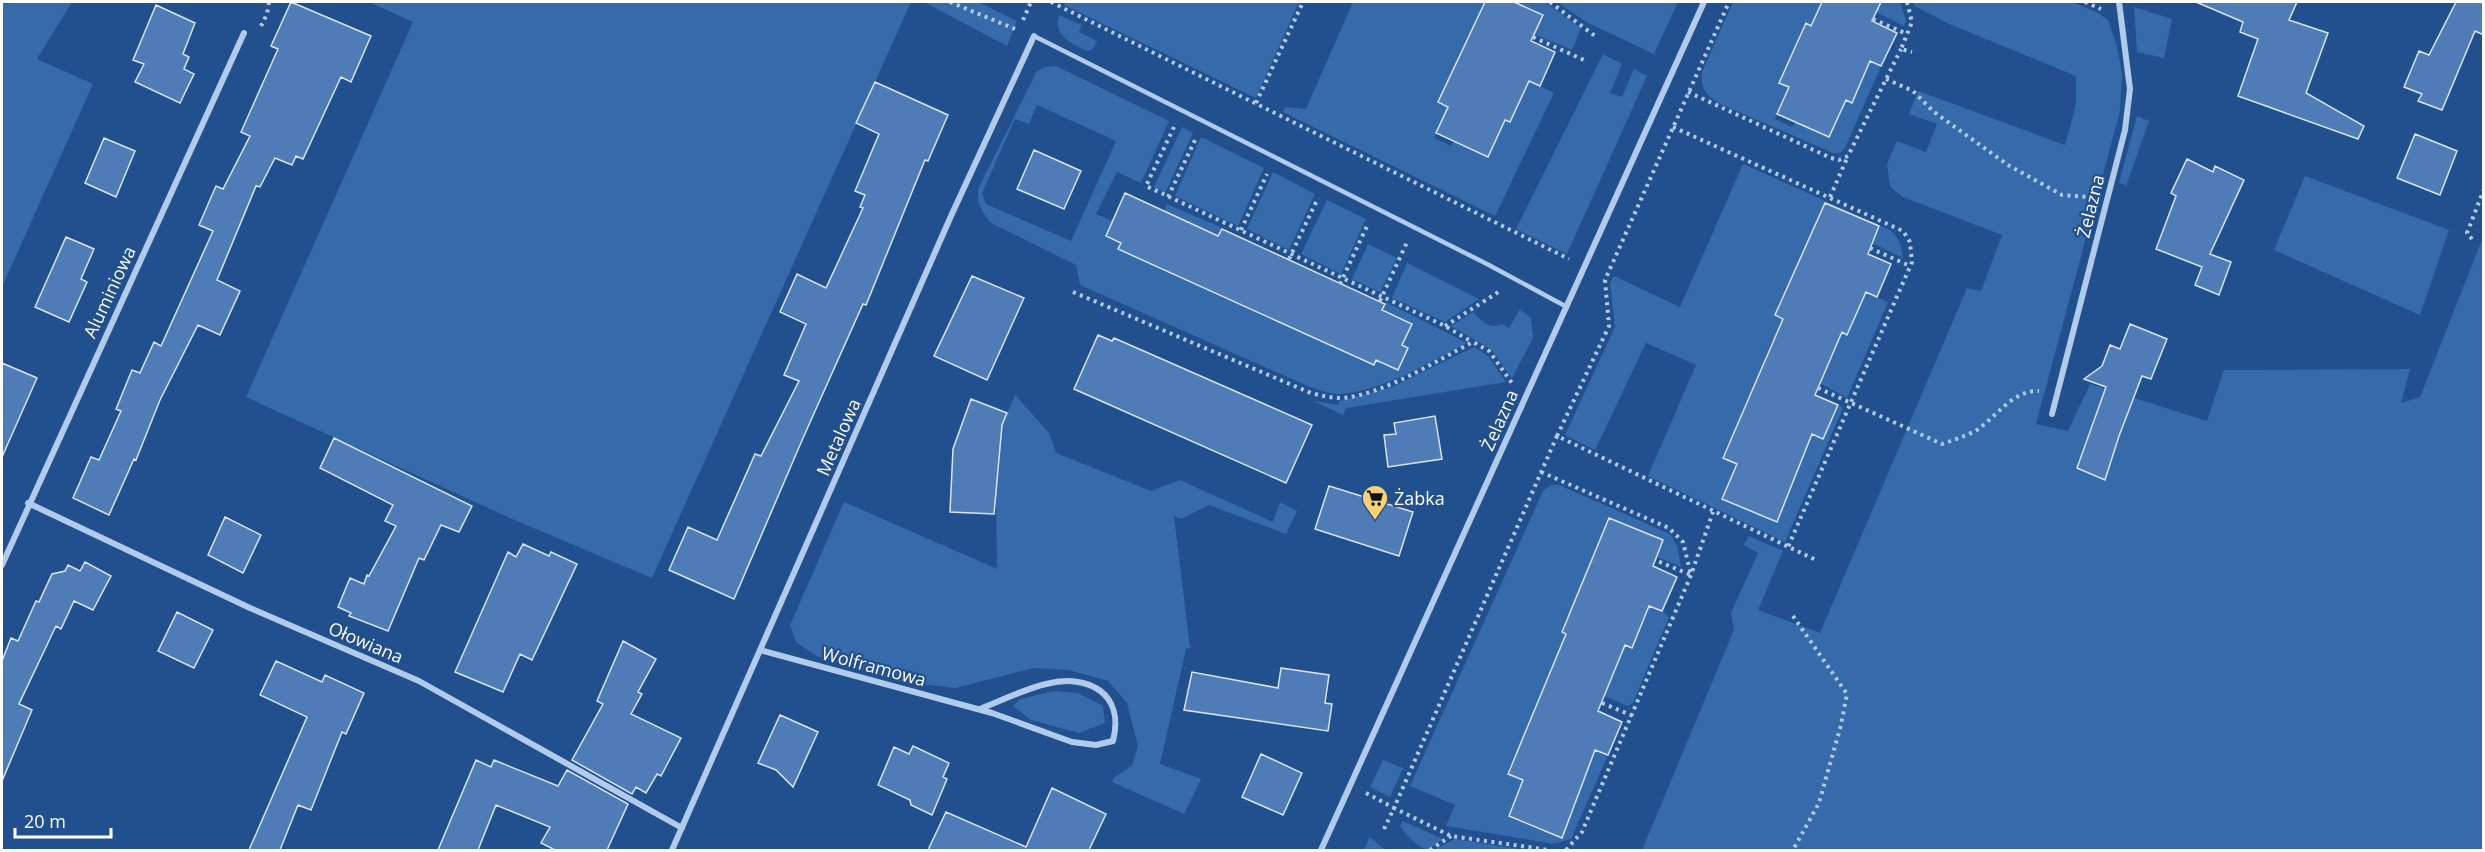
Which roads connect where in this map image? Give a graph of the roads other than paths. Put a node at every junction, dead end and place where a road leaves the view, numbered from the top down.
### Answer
1 (1704, 2) edge
2 (2120, 2) edge
3 (244, 33) dead end
4 (1034, 36) joint
5 (1567, 307) junction
6 (2052, 414) dead end
7 (28, 503) junction
8 (2, 565) edge
9 (760, 650) junction
10 (980, 709) junction
11 (682, 828) junction
12 (672, 850) edge
13 (1321, 850) edge

1 - 5 street, Żelazna
2 - 6 street, Żelazna
3 - 7 street, Aluminiowa
4 - 5 lane
4 - 9 street, Metalowa
5 - 13 street, Żelazna
7 - 8 street, Aluminiowa
7 - 11 street, Ołowiana
9 - 10 street, Wolframowa
9 - 11 street, Metalowa
10 - 10 street, Wolframowa
11 - 12 street, Metalowa

